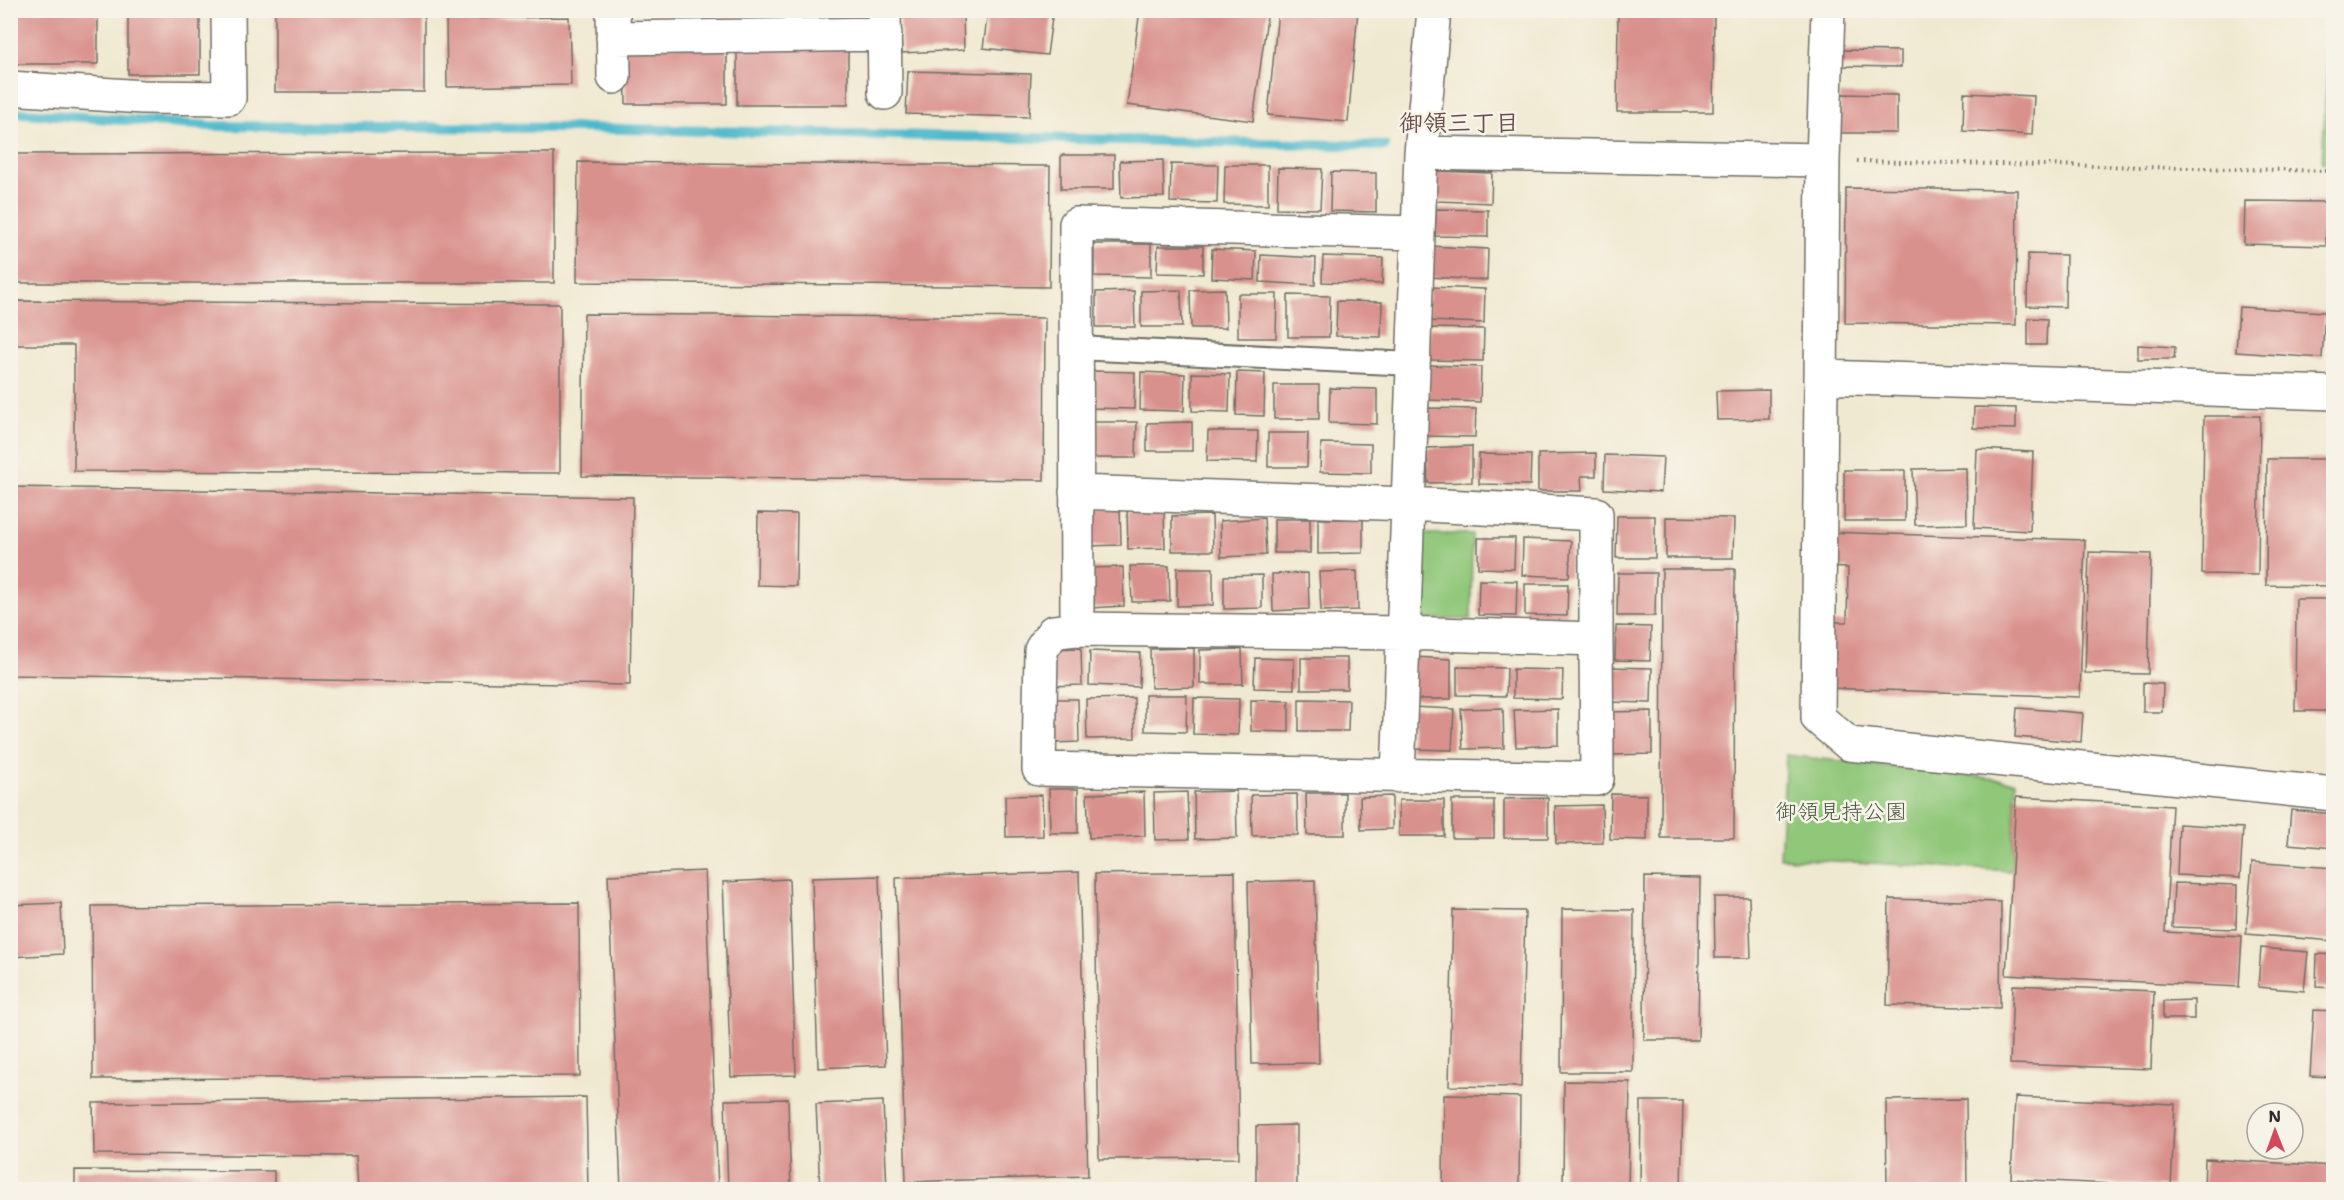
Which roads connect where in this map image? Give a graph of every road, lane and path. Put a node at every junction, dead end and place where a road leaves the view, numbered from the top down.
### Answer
1 (228, 10) edge
2 (1434, 10) edge
3 (1827, 10) edge
4 (885, 22) edge
5 (613, 24) edge
6 (614, 77) dead end
7 (10, 88) edge
8 (885, 93) dead end
9 (1421, 153) junction
10 (1823, 160) junction
11 (2334, 171) edge
12 (1418, 233) junction
13 (1076, 348) junction
14 (1413, 364) junction
15 (1821, 376) junction
16 (2334, 393) edge
17 (1076, 492) junction
18 (1408, 504) junction
19 (1077, 629) junction
20 (1403, 633) junction
21 (1596, 639) junction
22 (1398, 776) junction
23 (2334, 794) edge

1 - 7 street
2 - 9 street
3 - 10 street
4 - 5 street
4 - 8 street
5 - 6 street
9 - 10 street
9 - 12 street
10 - 11 path
10 - 15 street
12 - 13 street
12 - 14 street
13 - 14 lane
13 - 17 street
14 - 18 street
15 - 16 street
15 - 23 street
17 - 18 street
17 - 19 street
18 - 20 street
18 - 21 street
19 - 20 street
19 - 22 street
20 - 21 street
20 - 22 street
21 - 22 street

